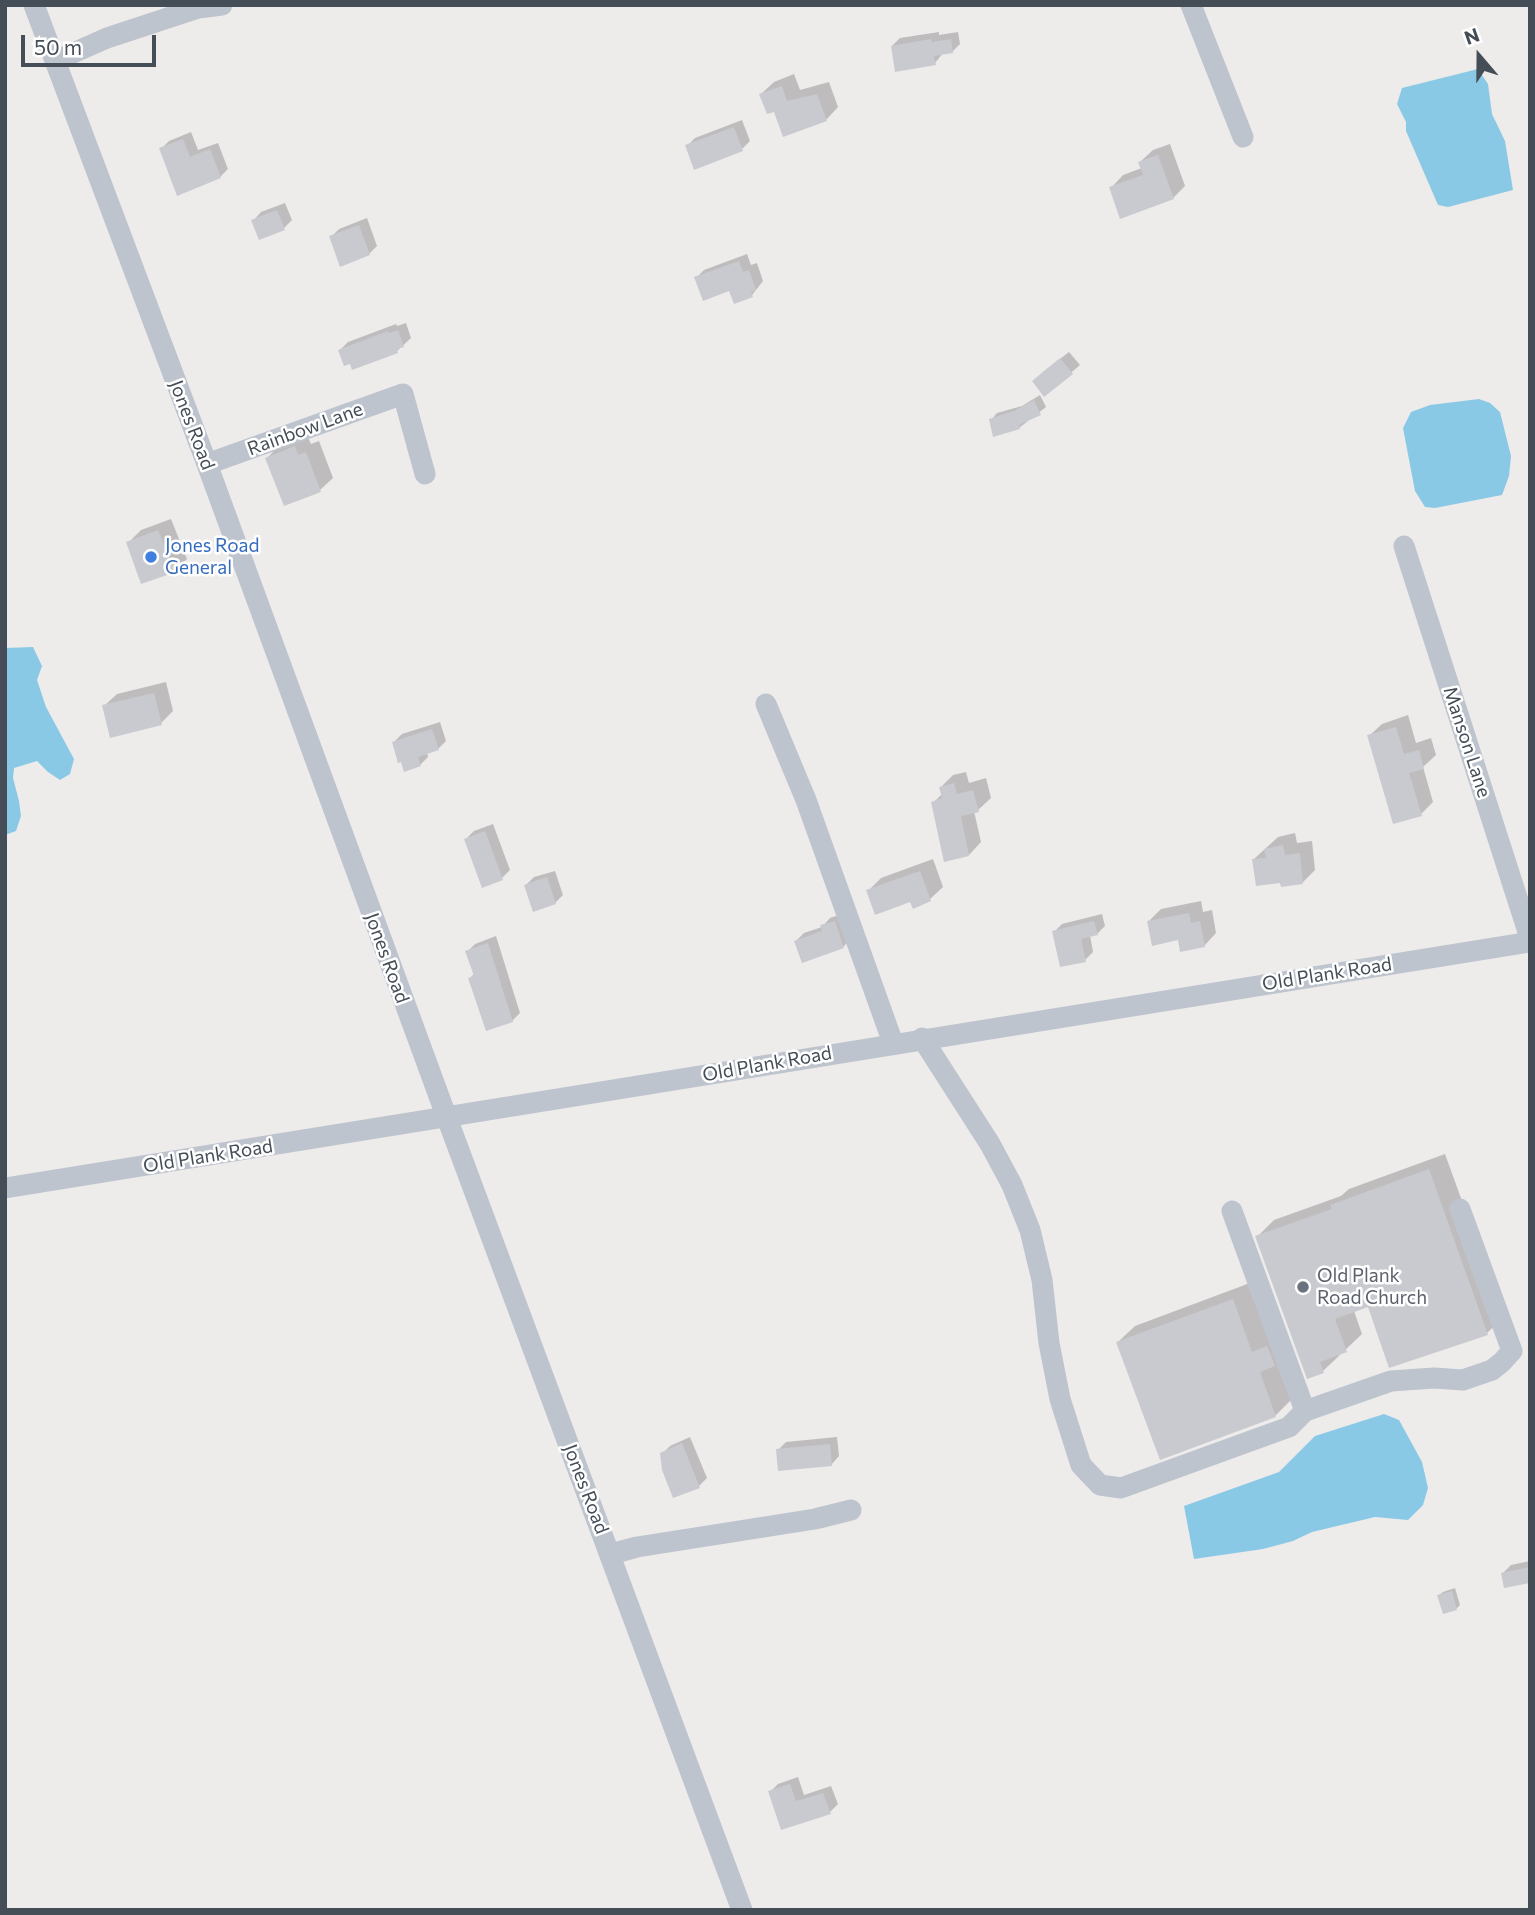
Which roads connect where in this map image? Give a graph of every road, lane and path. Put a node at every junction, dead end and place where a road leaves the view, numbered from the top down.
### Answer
1 (34, 5) edge
2 (222, 5) edge
3 (1191, 5) edge
4 (55, 61) junction
5 (1243, 137) dead end
6 (207, 464) junction
7 (425, 474) dead end
8 (1404, 546) dead end
9 (766, 704) dead end
10 (1530, 940) edge
11 (922, 1038) junction
12 (893, 1043) junction
13 (447, 1118) junction
14 (5, 1188) edge
15 (1460, 1209) dead end
16 (1232, 1211) dead end
17 (1305, 1411) junction
18 (851, 1510) dead end
19 (611, 1554) junction
20 (742, 1910) edge

1 - 4 street, Jones Road
2 - 4 street
3 - 5 street
4 - 6 street, Jones Road
6 - 7 street, Rainbow Lane
6 - 13 street, Jones Road
8 - 10 street, Manson Lane
9 - 12 street
10 - 11 street, Old Plank Road
11 - 12 street, Old Plank Road
11 - 17 street
12 - 13 street, Old Plank Road
13 - 14 street, Old Plank Road
13 - 19 street, Jones Road
15 - 17 street
16 - 17 street
18 - 19 street
19 - 20 street, Jones Road

